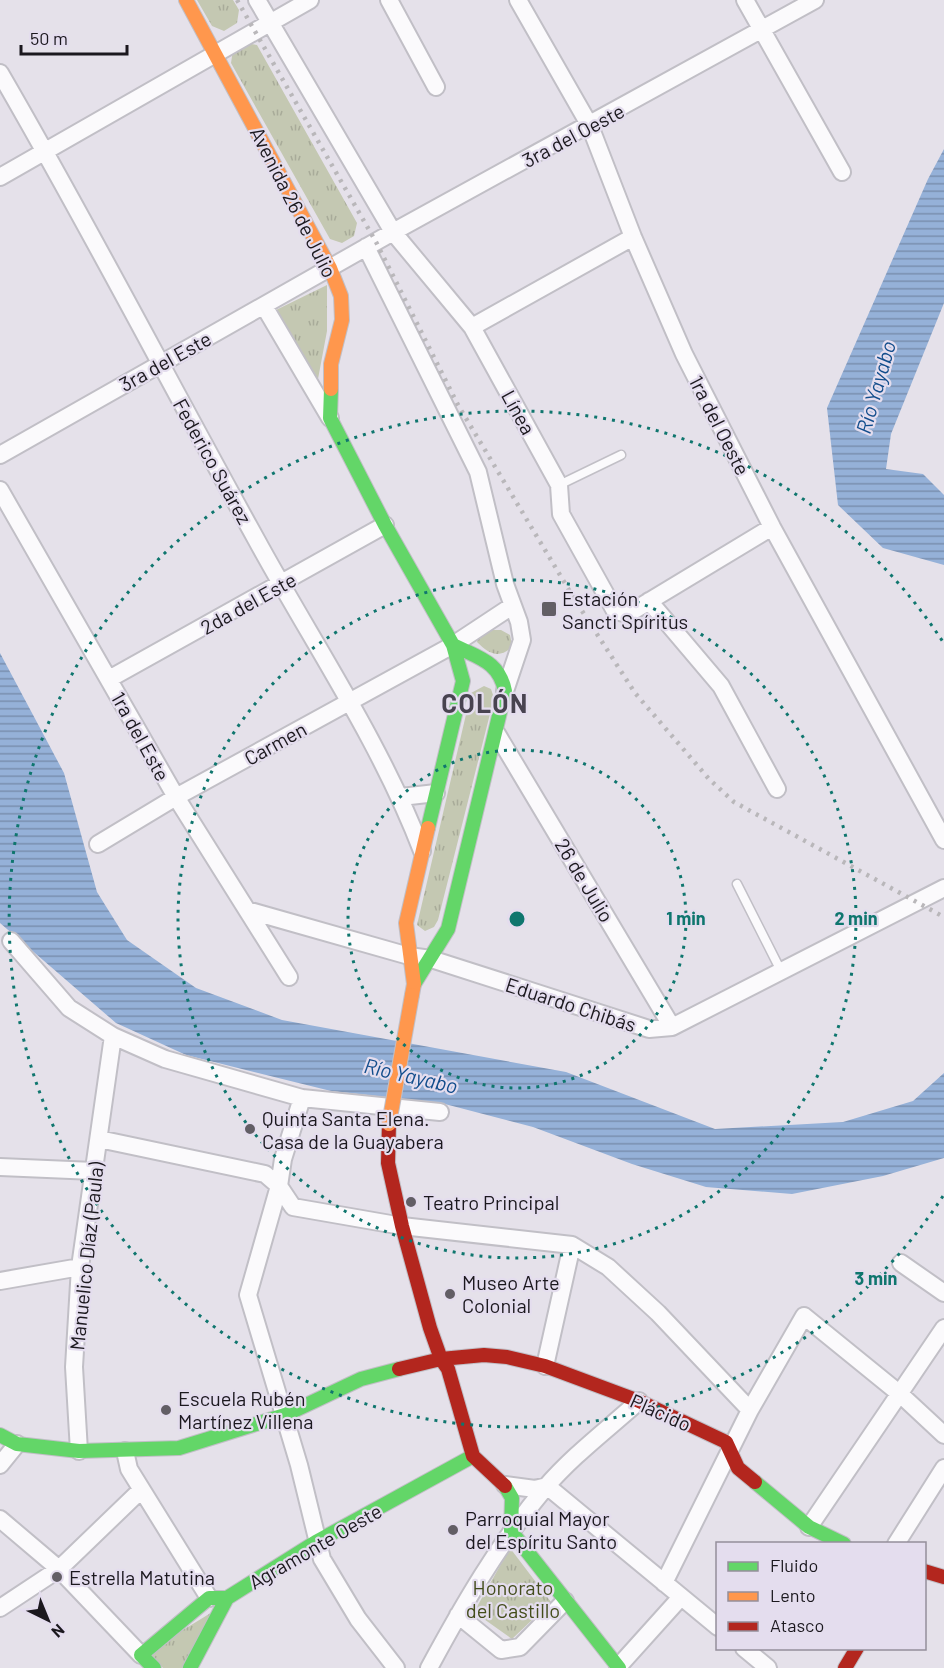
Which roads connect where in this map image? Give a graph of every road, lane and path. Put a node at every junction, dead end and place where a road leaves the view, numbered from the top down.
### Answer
1 (186, 0) edge
2 (257, 0) edge
3 (310, 0) edge
4 (389, 0) edge
5 (518, 0) edge
6 (745, 0) edge
7 (815, 0) edge
8 (528, 8) edge
9 (269, 21) junction
10 (762, 32) junction
11 (216, 53) junction
12 (0, 73) edge
13 (436, 87) dead end
14 (590, 126) junction
15 (46, 152) junction
16 (842, 172) dead end
17 (0, 177) edge
18 (393, 232) junction
19 (633, 237) junction
20 (366, 247) junction
21 (330, 268) junction
22 (264, 306) junction
23 (472, 327) junction
24 (159, 364) junction
25 (330, 418) junction
26 (0, 455) edge
27 (621, 455) dead end
28 (559, 485) junction
29 (0, 490) edge
30 (385, 525) junction
31 (772, 527) junction
32 (281, 585) junction
33 (649, 601) junction
34 (512, 606) junction
35 (453, 645) junction
36 (485, 664) junction
37 (110, 679) junction
38 (463, 681) junction
39 (505, 691) junction
40 (348, 702) junction
41 (497, 734) junction
42 (777, 789) dead end
43 (436, 793) junction
44 (176, 797) junction
45 (402, 797) junction
46 (944, 840) edge
47 (98, 844) dead end
48 (422, 851) junction
49 (737, 884) dead end
50 (944, 888) edge
51 (247, 910) junction
52 (406, 923) junction
53 (448, 929) junction
54 (11, 941) dead end
55 (410, 956) junction
56 (430, 959) junction
57 (781, 971) junction
58 (289, 977) dead end
59 (413, 990) junction
60 (672, 1027) junction
61 (113, 1036) junction
62 (302, 1098) junction
63 (440, 1112) dead end
64 (99, 1139) junction
65 (0, 1167) edge
66 (94, 1171) junction
67 (279, 1186) junction
68 (402, 1226) junction
69 (572, 1245) junction
70 (901, 1263) dead end
71 (80, 1267) junction
72 (0, 1281) edge
73 (944, 1293) edge
74 (944, 1328) edge
75 (441, 1359) junction
76 (544, 1366) junction
77 (900, 1394) junction
78 (639, 1401) junction
79 (750, 1410) junction
80 (285, 1415) junction
81 (0, 1435) edge
82 (944, 1435) edge
83 (17, 1444) junction
84 (79, 1451) junction
85 (125, 1451) junction
86 (730, 1452) junction
87 (473, 1456) junction
88 (0, 1465) edge
89 (944, 1468) edge
90 (505, 1485) junction
91 (547, 1486) junction
92 (141, 1490) junction
93 (0, 1519) edge
94 (809, 1527) junction
95 (511, 1532) junction
96 (316, 1542) junction
97 (839, 1542) edge
98 (897, 1542) edge
99 (59, 1569) junction
100 (926, 1572) edge
101 (944, 1577) edge
102 (664, 1583) junction
103 (681, 1597) junction
104 (209, 1598) junction
105 (227, 1598) junction
106 (565, 1601) junction
107 (0, 1608) edge
108 (458, 1615) junction
109 (716, 1626) edge
110 (746, 1650) edge
111 (856, 1650) edge
112 (141, 1656) junction
113 (619, 1667) edge
114 (154, 1668) edge
115 (190, 1668) edge
116 (396, 1668) edge
117 (429, 1668) edge
118 (768, 1668) edge
119 (845, 1668) edge

1 - 11 main road, Avenida 26 de Julio
2 - 9 street, Línea
3 - 9 street
4 - 13 street
5 - 8 street, 1ra del Oeste
6 - 10 street
7 - 10 street, 3ra del Oeste
8 - 14 street, 1ra del Oeste
9 - 11 street
9 - 18 street, Línea
10 - 14 street, 3ra del Oeste
10 - 16 street
11 - 15 street
11 - 21 main road, Avenida 26 de Julio
12 - 15 street, Federico Suárez
14 - 18 street, 3ra del Oeste
14 - 19 street, 1ra del Oeste
15 - 17 street
15 - 24 street, Federico Suárez
18 - 20 street, 3ra del Oeste
18 - 23 street, Línea
19 - 23 street
19 - 31 street, 1ra del Oeste
20 - 21 street, 3ra del Oeste
20 - 34 street
21 - 22 street, 3ra del Este
21 - 25 main road, Avenida 26 de Julio
22 - 24 street, 3ra del Este
22 - 25 street, Avenida 26 de Julio
23 - 28 street, Línea
24 - 26 street, 3ra del Este
24 - 32 street, Federico Suárez
25 - 30 main road, Avenida 26 de Julio
27 - 28 lane
28 - 33 street, Línea
29 - 37 street, 1ra del Este
30 - 32 street, 2da del Este
30 - 35 main road, Avenida 26 de Julio
31 - 33 street, Línea
31 - 46 street, 1ra del Oeste
32 - 37 street, 2da del Este
32 - 40 street, Federico Suárez
33 - 42 street
34 - 35 street, Carmen
34 - 39 street
35 - 36 main road, Avenida 26 de Julio
35 - 38 main road, Avenida 26 de Julio
35 - 40 street, Carmen
36 - 38 main road
36 - 39 main road, Avenida 26 de Julio
37 - 44 street, 1ra del Este
38 - 43 main road
39 - 41 main road
40 - 44 street, Carmen
40 - 45 street, Federico Suárez
41 - 53 main road
41 - 60 street, 26 de Julio
43 - 45 street
43 - 48 main road
44 - 47 street, Carmen
44 - 51 street, 1ra del Este
45 - 48 street, Federico Suárez
48 - 52 main road
49 - 57 lane
50 - 57 street, Eduardo Chibás
51 - 55 street, Eduardo Chibás
51 - 58 street, 1ra del Este
52 - 53 main road
52 - 55 main road
53 - 56 main road
54 - 61 street
55 - 56 street, Eduardo Chibás
55 - 59 main road
56 - 59 main road
56 - 60 street, Eduardo Chibás
57 - 60 street, Eduardo Chibás
59 - 68 main road, bridge
61 - 62 street
61 - 64 street, Manuelico Díaz (Paula)
62 - 63 street
62 - 67 street
64 - 66 street, Manuelico Díaz (Paula)
64 - 67 street
65 - 66 street
66 - 71 street, Manuelico Díaz (Paula)
67 - 68 street
67 - 80 street
68 - 69 street
68 - 75 main road
69 - 76 street
69 - 79 street
70 - 73 street
71 - 72 street
71 - 84 street, Manuelico Díaz (Paula)
74 - 77 street
75 - 76 main road, Plácido
75 - 80 main road, Plácido
75 - 87 main road
76 - 78 main road, Plácido
77 - 79 street
77 - 82 street
77 - 94 street
78 - 86 main road, Plácido
78 - 91 street
79 - 86 street
80 - 85 main road, Plácido
80 - 96 street
81 - 83 main road
83 - 84 main road, Plácido
83 - 88 street
84 - 85 main road, Plácido
85 - 92 street
86 - 94 main road, Plácido
86 - 102 street
87 - 90 main road
87 - 96 main road, Agramonte Oeste
89 - 98 street
90 - 91 street
90 - 95 main road
91 - 95 street
91 - 102 street
92 - 99 street
92 - 104 street
93 - 99 street
94 - 97 main road, Plácido
95 - 106 main road
95 - 108 street
96 - 105 main road, Agramonte Oeste
96 - 116 street
99 - 107 street
99 - 112 street
100 - 101 main road
102 - 103 street
103 - 109 street
103 - 113 street
104 - 105 main road
104 - 112 main road
105 - 115 main road, Agramonte Oeste
106 - 108 street
106 - 113 main road
108 - 117 street
110 - 118 street
111 - 119 main road
112 - 114 main road

